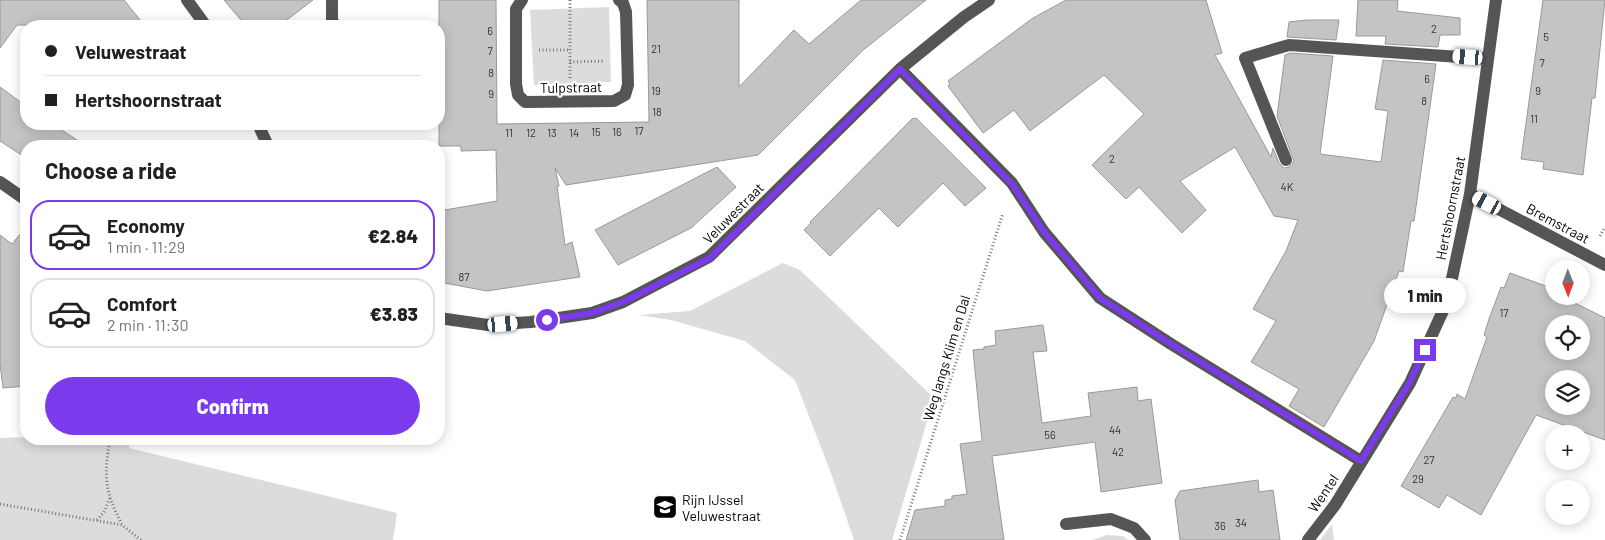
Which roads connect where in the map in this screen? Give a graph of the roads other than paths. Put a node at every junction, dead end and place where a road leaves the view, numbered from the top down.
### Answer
1 (188, 0) edge
2 (332, 0) edge
3 (522, 0) edge
4 (619, 0) edge
5 (989, 0) edge
6 (1496, 0) edge
7 (202, 20) edge
8 (332, 20) edge
9 (1488, 59) junction
10 (900, 69) junction
11 (1286, 160) dead end
12 (0, 182) edge
13 (1470, 194) junction
14 (20, 196) edge
15 (1605, 265) edge
16 (445, 319) edge
17 (1361, 461) junction
18 (1066, 524) dead end
19 (1146, 540) edge
20 (1308, 540) edge

1 - 7 street
2 - 8 street
3 - 4 street, Tulpstraat
5 - 10 street, Veluwestraat
6 - 9 street, Hertshoornstraat
9 - 11 street
9 - 13 street, Hertshoornstraat
10 - 16 street, Veluwestraat
10 - 17 street
12 - 14 street
13 - 15 street, Bremstraat
13 - 17 street, Hertshoornstraat
17 - 20 street, Wentel
18 - 19 street

